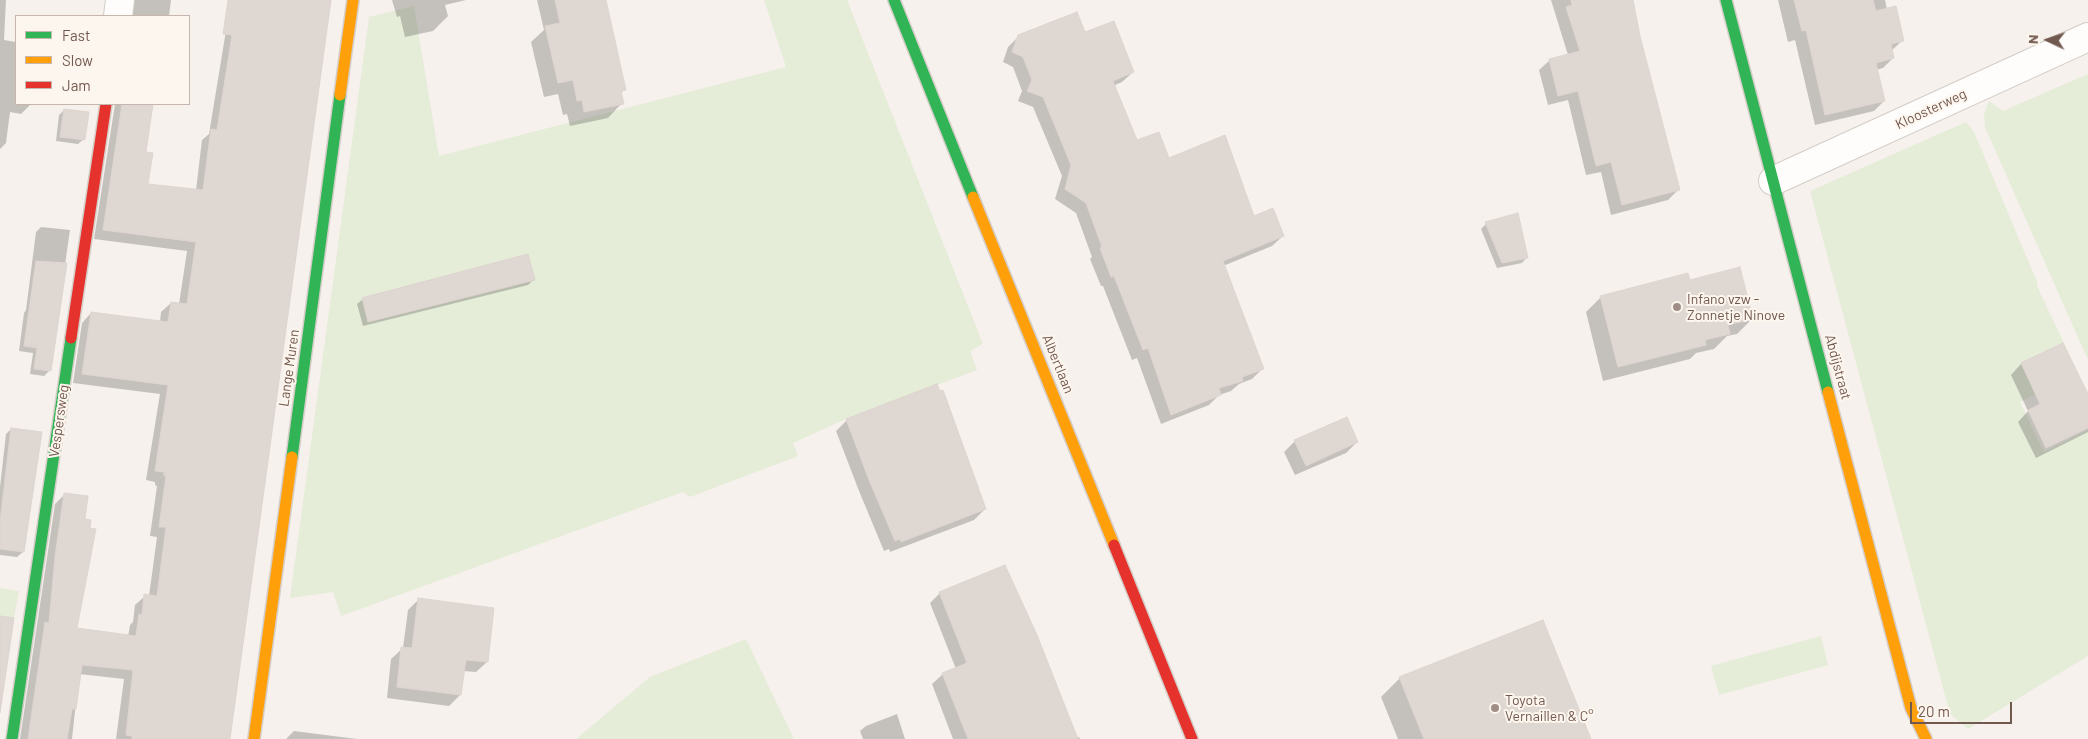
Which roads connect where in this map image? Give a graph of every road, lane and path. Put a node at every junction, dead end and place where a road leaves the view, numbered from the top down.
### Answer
1 (120, 0) edge
2 (353, 0) edge
3 (894, 0) edge
4 (1726, 0) edge
5 (118, 15) edge
6 (2088, 37) edge
7 (106, 105) edge
8 (1773, 181) junction
9 (12, 739) edge
10 (254, 739) edge
11 (1192, 739) edge
12 (1926, 739) edge

1 - 5 street
2 - 10 street, Lange Muren
3 - 11 street, Albertlaan
4 - 8 street, Abdijstraat
6 - 8 street, Kloosterweg
7 - 9 street, Vespersweg
8 - 12 street, Abdijstraat

